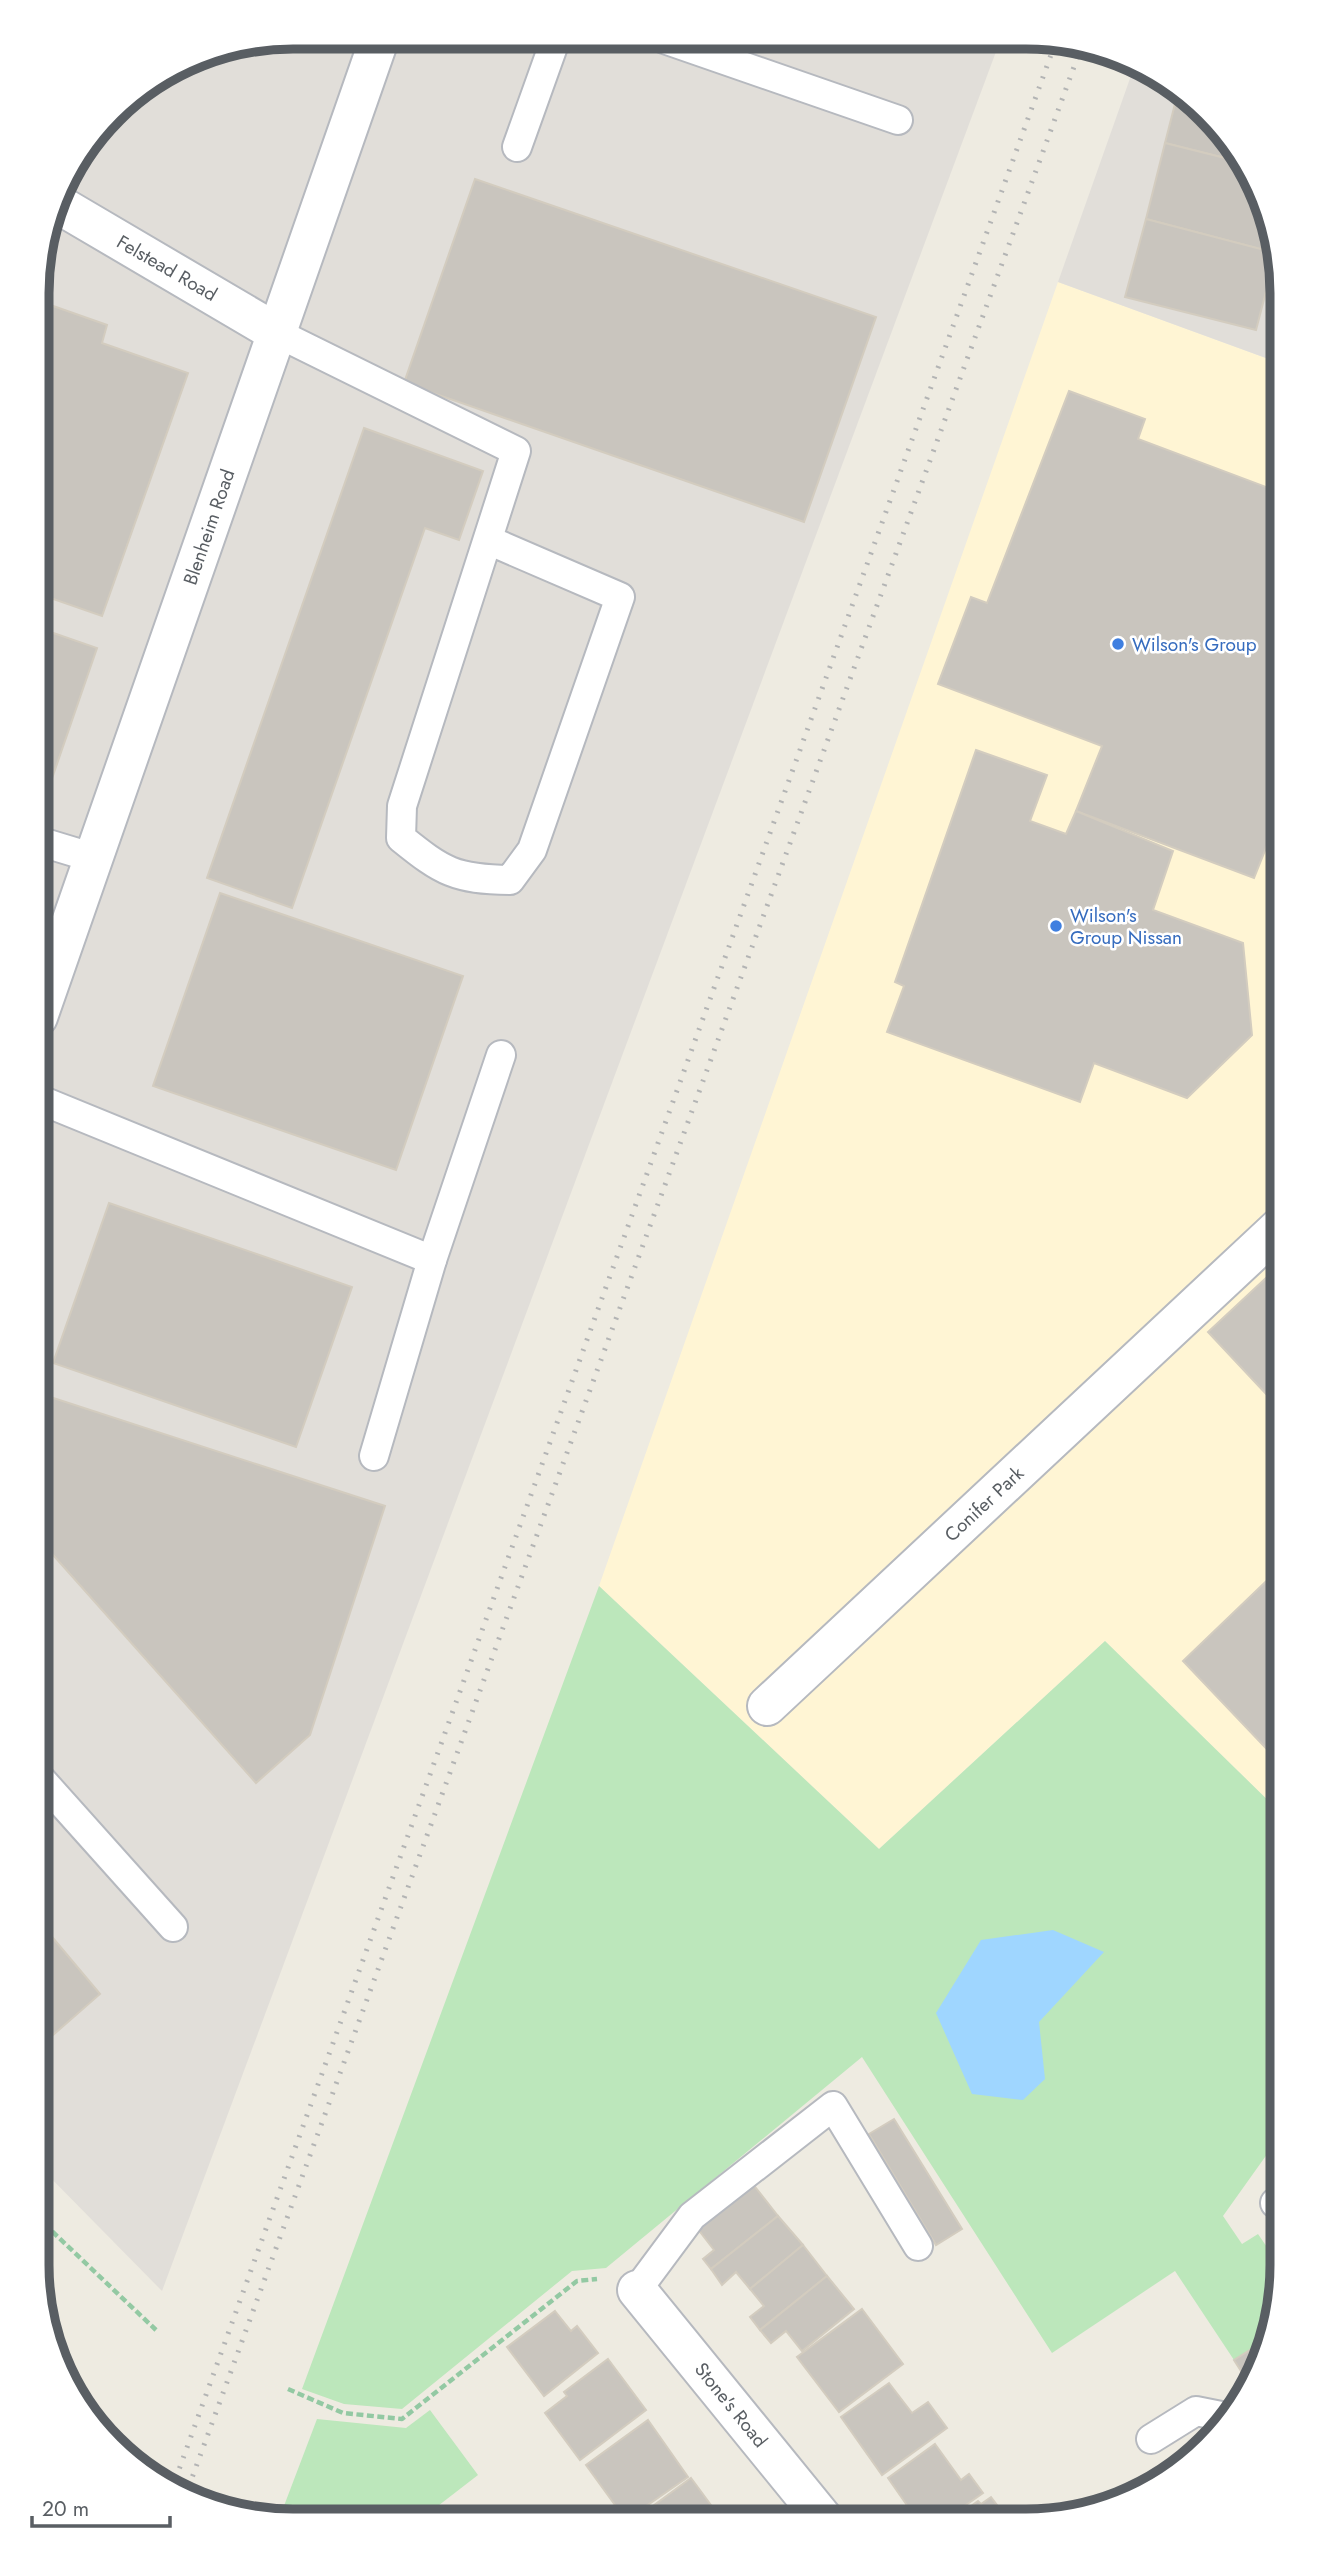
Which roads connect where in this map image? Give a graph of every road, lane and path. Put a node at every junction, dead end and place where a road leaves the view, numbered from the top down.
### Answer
1 (694, 49) edge
2 (376, 50) edge
3 (552, 50) edge
4 (898, 120) dead end
5 (517, 147) dead end
6 (65, 208) edge
7 (277, 333) junction
8 (488, 540) junction
9 (49, 844) edge
10 (93, 858) junction
11 (49, 985) edge
12 (501, 1055) dead end
13 (49, 1103) edge
14 (1270, 1237) edge
15 (432, 1260) junction
16 (374, 1456) dead end
17 (767, 1706) dead end
18 (49, 1788) edge
19 (173, 1927) dead end
20 (49, 2231) edge
21 (52, 2235) junction
22 (49, 2237) edge
23 (918, 2246) dead end
24 (637, 2290) junction
25 (156, 2330) dead end
26 (288, 2389) dead end
27 (1218, 2415) edge
28 (1151, 2439) dead end
29 (815, 2509) edge

1 - 4 lane
2 - 7 street, Blenheim Road
3 - 5 lane
6 - 7 street, Felstead Road
7 - 8 lane
7 - 10 street, Blenheim Road
8 - 8 lane
9 - 10 lane
10 - 11 street, Blenheim Road
12 - 15 lane
13 - 15 lane
14 - 17 street, Conifer Park
15 - 16 lane
18 - 19 lane
20 - 21 path
21 - 22 path
21 - 25 path
23 - 24 lane
24 - 26 path
24 - 29 street, Stone's Road
27 - 28 lane

